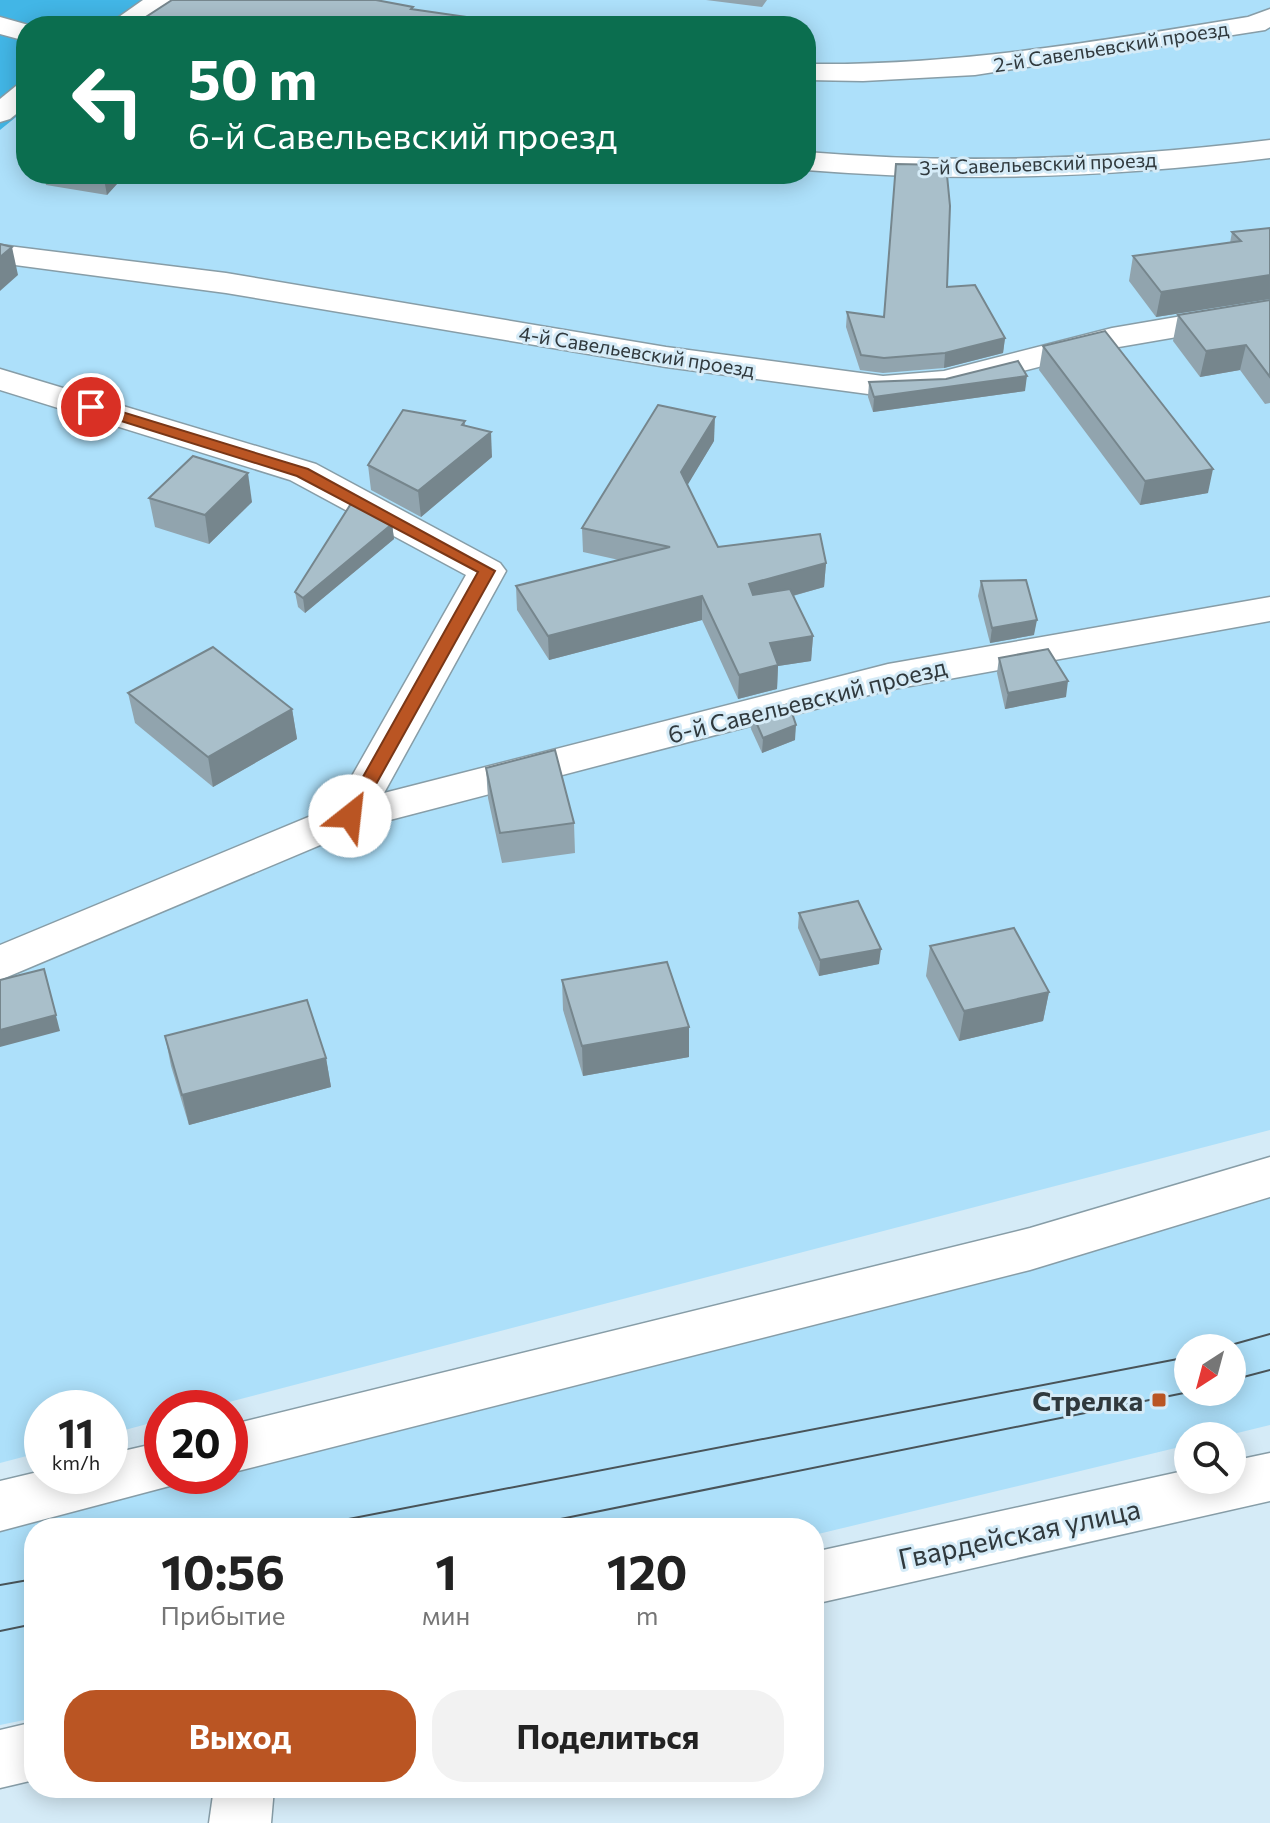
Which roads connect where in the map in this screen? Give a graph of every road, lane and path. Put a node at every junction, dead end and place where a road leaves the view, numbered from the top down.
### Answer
1 (162, 0) edge
2 (136, 16) edge
3 (1265, 24) edge
4 (816, 72) edge
5 (1270, 149) edge
6 (816, 162) edge
7 (0, 254) edge
8 (1270, 311) edge
9 (0, 379) edge
10 (1270, 609) edge
11 (350, 816) junction
12 (0, 963) edge
13 (1270, 1177) edge
14 (248, 1444) edge
15 (144, 1470) edge
16 (1270, 1477) edge
17 (0, 1506) edge
18 (824, 1576) edge
19 (24, 1753) edge
20 (0, 1759) edge
21 (243, 1798) edge
22 (240, 1823) edge

1 - 2 street
3 - 4 street, 2-й Савельевский проезд
5 - 6 street, 3-й Савельевский проезд
7 - 8 street, 4-й Савельевский проезд
9 - 11 street
10 - 11 street, 6-й Савельевский проезд
11 - 12 street, 6-й Савельевский проезд
13 - 14 street
15 - 17 street
16 - 18 street, Гвардейская улица
19 - 20 street
21 - 22 street

